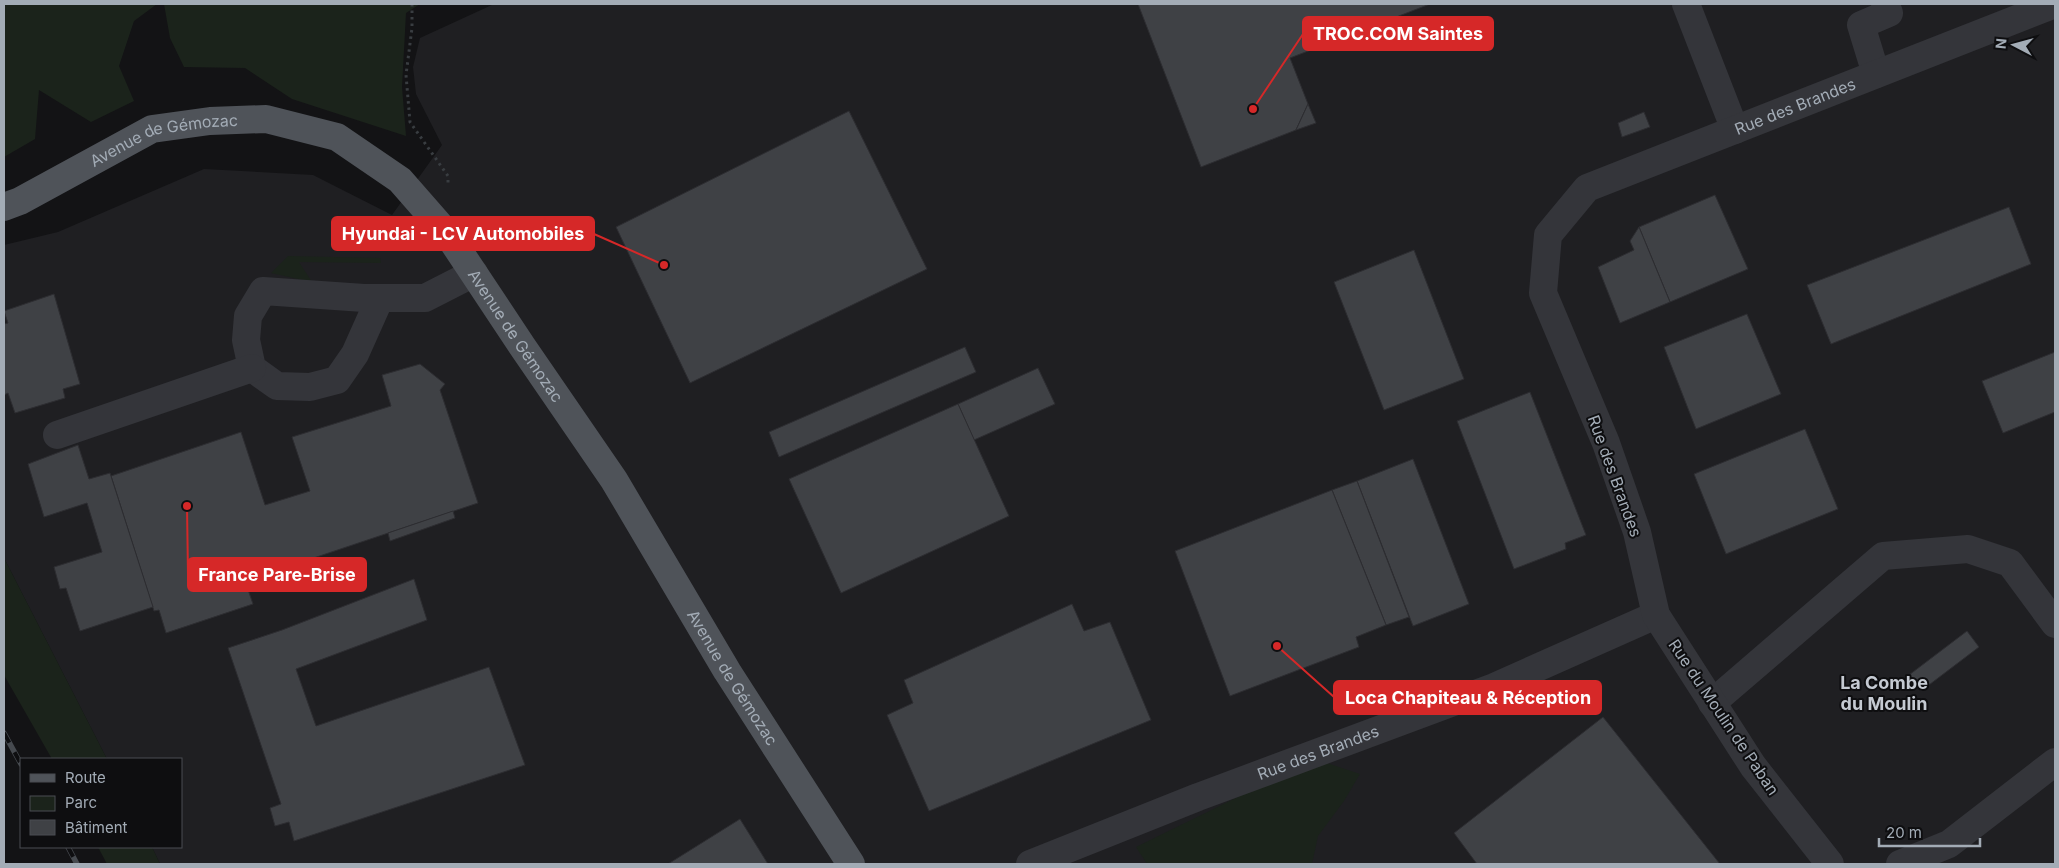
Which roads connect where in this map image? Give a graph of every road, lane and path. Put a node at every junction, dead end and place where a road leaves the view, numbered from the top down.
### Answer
1 (412, 4) edge
2 (1686, 4) edge
3 (1885, 4) edge
4 (2055, 4) edge
5 (1876, 74) junction
6 (1735, 130) junction
7 (4, 207) edge
8 (449, 236) junction
9 (474, 274) junction
10 (380, 298) junction
11 (252, 368) junction
12 (57, 435) dead end
13 (1656, 615) junction
14 (2055, 624) edge
15 (1712, 703) junction
16 (2055, 762) edge
17 (851, 864) edge
18 (1030, 864) edge
19 (1830, 864) edge
20 (1900, 864) edge

1 - 8 path
2 - 6 street
3 - 5 street
4 - 5 street, Rue des Brandes
5 - 6 street, Rue des Brandes
6 - 13 street, Rue des Brandes
7 - 8 main road, Avenue de Gémozac
8 - 9 main road, Avenue de Gémozac
9 - 10 street
9 - 17 main road, Avenue de Gémozac
10 - 11 street
10 - 11 street
11 - 12 street
13 - 15 street, Rue du Moulin de Paban
13 - 18 street, Rue des Brandes
14 - 15 street
15 - 19 street, Rue du Moulin de Paban
16 - 20 street

